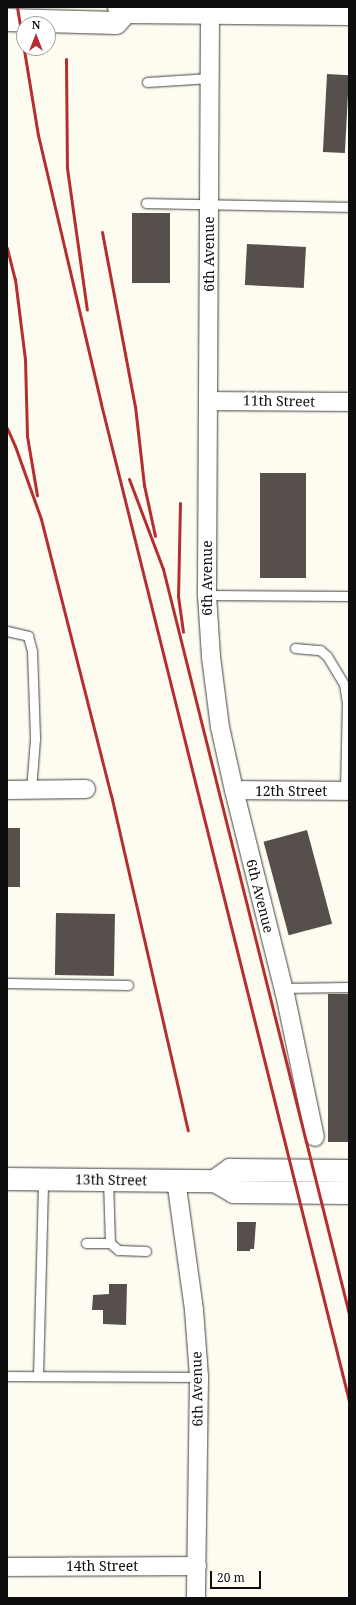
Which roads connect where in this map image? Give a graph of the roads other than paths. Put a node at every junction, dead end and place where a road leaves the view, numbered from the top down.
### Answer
1 (123, 9) edge
2 (210, 10) edge
3 (349, 14) edge
4 (7, 20) edge
5 (210, 78) junction
6 (147, 82) dead end
7 (146, 203) dead end
8 (209, 205) junction
9 (349, 206) edge
10 (208, 401) junction
11 (349, 402) edge
12 (206, 595) junction
13 (349, 596) edge
14 (7, 631) edge
15 (295, 648) dead end
16 (7, 790) edge
17 (31, 790) junction
18 (86, 790) dead end
19 (234, 790) junction
20 (347, 791) edge
21 (7, 983) edge
22 (128, 985) dead end
23 (349, 987) edge
24 (283, 988) junction
25 (315, 1137) dead end
26 (349, 1171) edge
27 (7, 1179) edge
28 (43, 1179) junction
29 (108, 1180) junction
30 (176, 1180) junction
31 (215, 1181) junction
32 (349, 1193) edge
33 (86, 1243) dead end
34 (110, 1243) junction
35 (146, 1252) dead end
36 (7, 1376) edge
37 (38, 1376) junction
38 (199, 1377) junction
39 (197, 1566) junction
40 (7, 1567) edge
41 (196, 1598) edge

1 - 2 street
1 - 4 street
2 - 3 street
2 - 5 street, 6th Avenue
5 - 6 lane
5 - 8 street, 6th Avenue
7 - 8 lane
8 - 9 lane
8 - 10 street, 6th Avenue
10 - 11 street, 11th Street
10 - 12 street, 6th Avenue
12 - 13 lane
12 - 19 street, 6th Avenue
14 - 17 lane
15 - 20 lane
16 - 17 street
17 - 18 street
19 - 20 street, 12th Street
19 - 24 street, 6th Avenue
21 - 22 lane
23 - 24 lane
24 - 25 street, 6th Avenue
26 - 31 street
27 - 28 street, 13th Street
28 - 29 street, 13th Street
28 - 37 lane
29 - 30 street, 13th Street
29 - 34 lane
30 - 31 street, 13th Street
30 - 38 street, 6th Avenue
31 - 32 street, 13th Street
33 - 34 lane
34 - 35 lane
36 - 37 lane
37 - 38 lane
38 - 39 street, 6th Avenue
39 - 40 street, 14th Street
39 - 41 street, 6th Avenue

